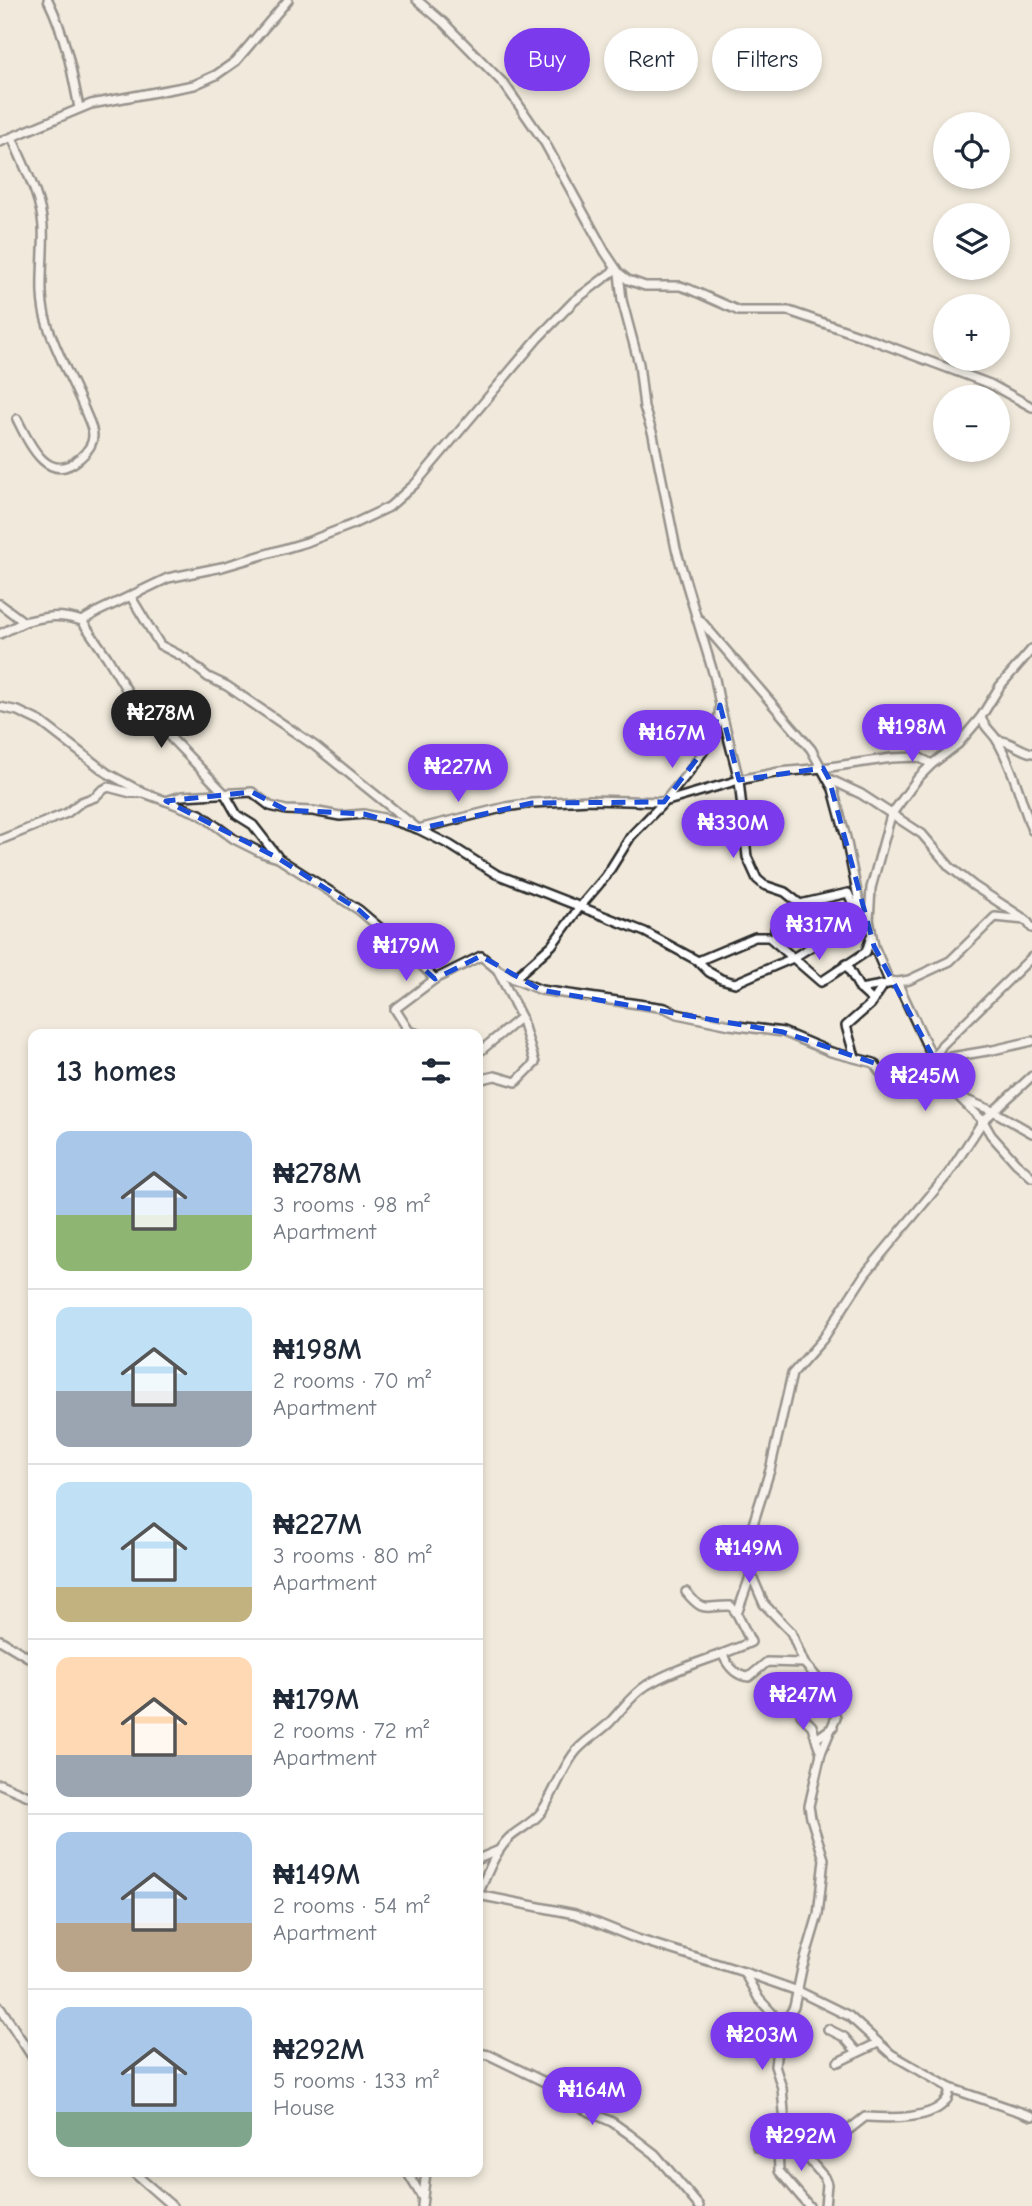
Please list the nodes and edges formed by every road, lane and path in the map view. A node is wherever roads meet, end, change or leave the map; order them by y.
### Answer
1 (48, 0) edge
2 (288, 0) edge
3 (417, 0) edge
4 (79, 108) junction
5 (12, 137) junction
6 (0, 142) edge
7 (618, 271) junction
8 (1032, 407) edge
9 (17, 419) dead end
10 (131, 597) junction
11 (0, 604) edge
12 (696, 613) junction
13 (82, 621) junction
14 (24, 622) junction
15 (0, 634) edge
16 (1032, 649) edge
17 (720, 705) junction
18 (0, 707) edge
19 (981, 717) junction
20 (997, 740) junction
21 (1032, 753) edge
22 (932, 764) junction
23 (823, 768) junction
24 (829, 779) junction
25 (740, 780) junction
26 (144, 793) junction
27 (225, 794) junction
28 (166, 801) junction
29 (664, 802) junction
30 (891, 815) junction
31 (418, 829) junction
32 (1032, 830) edge
33 (0, 840) edge
34 (278, 858) junction
35 (800, 904) junction
36 (579, 908) junction
37 (865, 914) junction
38 (1029, 921) edge
39 (1032, 928) edge
40 (776, 944) junction
41 (1032, 957) edge
42 (793, 958) junction
43 (698, 961) junction
44 (846, 964) junction
45 (498, 970) junction
46 (435, 979) junction
47 (514, 979) junction
48 (893, 981) junction
49 (882, 986) junction
50 (860, 989) junction
51 (872, 1000) junction
52 (521, 1017) junction
53 (408, 1029) edge
54 (1032, 1041) edge
55 (483, 1049) edge
56 (855, 1057) junction
57 (933, 1060) junction
58 (1032, 1076) edge
59 (483, 1079) edge
60 (909, 1081) junction
61 (944, 1082) junction
62 (960, 1098) junction
63 (993, 1111) junction
64 (982, 1121) junction
65 (1032, 1133) edge
66 (1032, 1177) edge
67 (751, 1574) junction
68 (686, 1592) dead end
69 (743, 1602) junction
70 (764, 1604) junction
71 (731, 1606) junction
72 (737, 1615) junction
73 (0, 1640) edge
74 (723, 1655) junction
75 (28, 1657) edge
76 (804, 1663) junction
77 (814, 1678) junction
78 (794, 1694) dead end
79 (800, 1715) dead end
80 (812, 1726) junction
81 (833, 1727) junction
82 (826, 1732) junction
83 (816, 1739) junction
84 (821, 1754) junction
85 (0, 1784) edge
86 (28, 1796) edge
87 (498, 1851) junction
88 (483, 1857) edge
89 (483, 1883) edge
90 (483, 1895) edge
91 (744, 1972) junction
92 (798, 1991) junction
93 (0, 2007) edge
94 (828, 2029) dead end
95 (779, 2033) junction
96 (878, 2043) junction
97 (28, 2050) edge
98 (857, 2052) junction
99 (483, 2054) edge
100 (838, 2062) dead end
101 (950, 2088) junction
102 (1032, 2116) edge
103 (793, 2141) junction
104 (778, 2146) junction
105 (757, 2147) dead end
106 (807, 2156) junction
107 (139, 2177) edge
108 (410, 2177) edge
109 (425, 2177) edge
110 (422, 2197) junction
111 (172, 2206) edge
112 (422, 2206) edge
113 (699, 2206) edge
114 (809, 2206) edge
115 (825, 2206) edge

1 - 4 street
2 - 4 street
3 - 7 street
4 - 5 street
5 - 6 street
5 - 9 street
7 - 8 street
7 - 10 street
7 - 12 street
10 - 13 street
10 - 31 street
11 - 14 street
12 - 17 street
12 - 23 street
13 - 14 street
13 - 27 street
14 - 15 street
16 - 19 street
17 - 25 street
17 - 29 street
18 - 26 street
19 - 20 street
19 - 22 street
20 - 21 street
20 - 32 street
22 - 23 street
22 - 30 street
23 - 24 street
23 - 25 street
24 - 30 street
24 - 37 street
25 - 29 street
25 - 35 street
26 - 28 street
26 - 33 street
27 - 28 street
27 - 31 street
27 - 34 street
28 - 34 street
29 - 31 street
29 - 36 street
30 - 37 street
30 - 38 street
31 - 36 street
34 - 46 street
35 - 37 street
35 - 40 street
36 - 43 street
36 - 47 street
37 - 42 street
37 - 44 street
37 - 48 street
38 - 39 street
38 - 48 street
40 - 42 street
40 - 43 street
41 - 57 street
42 - 43 street
42 - 44 street
44 - 50 street
45 - 46 street
45 - 47 street
45 - 52 street
46 - 53 street
47 - 56 street
48 - 49 street
48 - 57 street
49 - 50 street
49 - 51 street
50 - 51 street
51 - 56 street
52 - 55 street
52 - 59 street
54 - 57 street
56 - 60 street
57 - 60 street
57 - 61 street
58 - 63 street
60 - 61 street
61 - 62 street
62 - 63 street
62 - 64 street
63 - 64 street
63 - 65 street
64 - 66 street
64 - 67 street
67 - 69 street
67 - 70 street
68 - 71 street
69 - 70 street
69 - 71 street
69 - 72 street
70 - 76 street
71 - 72 street
72 - 74 street
73 - 75 street
74 - 76 street
74 - 87 street
76 - 77 street
77 - 78 street
77 - 81 street
79 - 80 street
80 - 82 street
80 - 83 street
81 - 82 street
81 - 84 street
82 - 83 street
83 - 84 street
84 - 92 street
85 - 86 street
87 - 88 street
87 - 89 street
90 - 91 street
91 - 92 street
91 - 95 street
92 - 95 street
92 - 96 street
93 - 97 street
94 - 98 street
95 - 103 street
96 - 98 street
96 - 101 street
98 - 100 street
99 - 113 street
101 - 102 street
101 - 106 street
103 - 104 street
103 - 106 street
104 - 105 street
104 - 114 street
106 - 115 street
107 - 111 street
108 - 110 street
109 - 110 street
110 - 112 street

